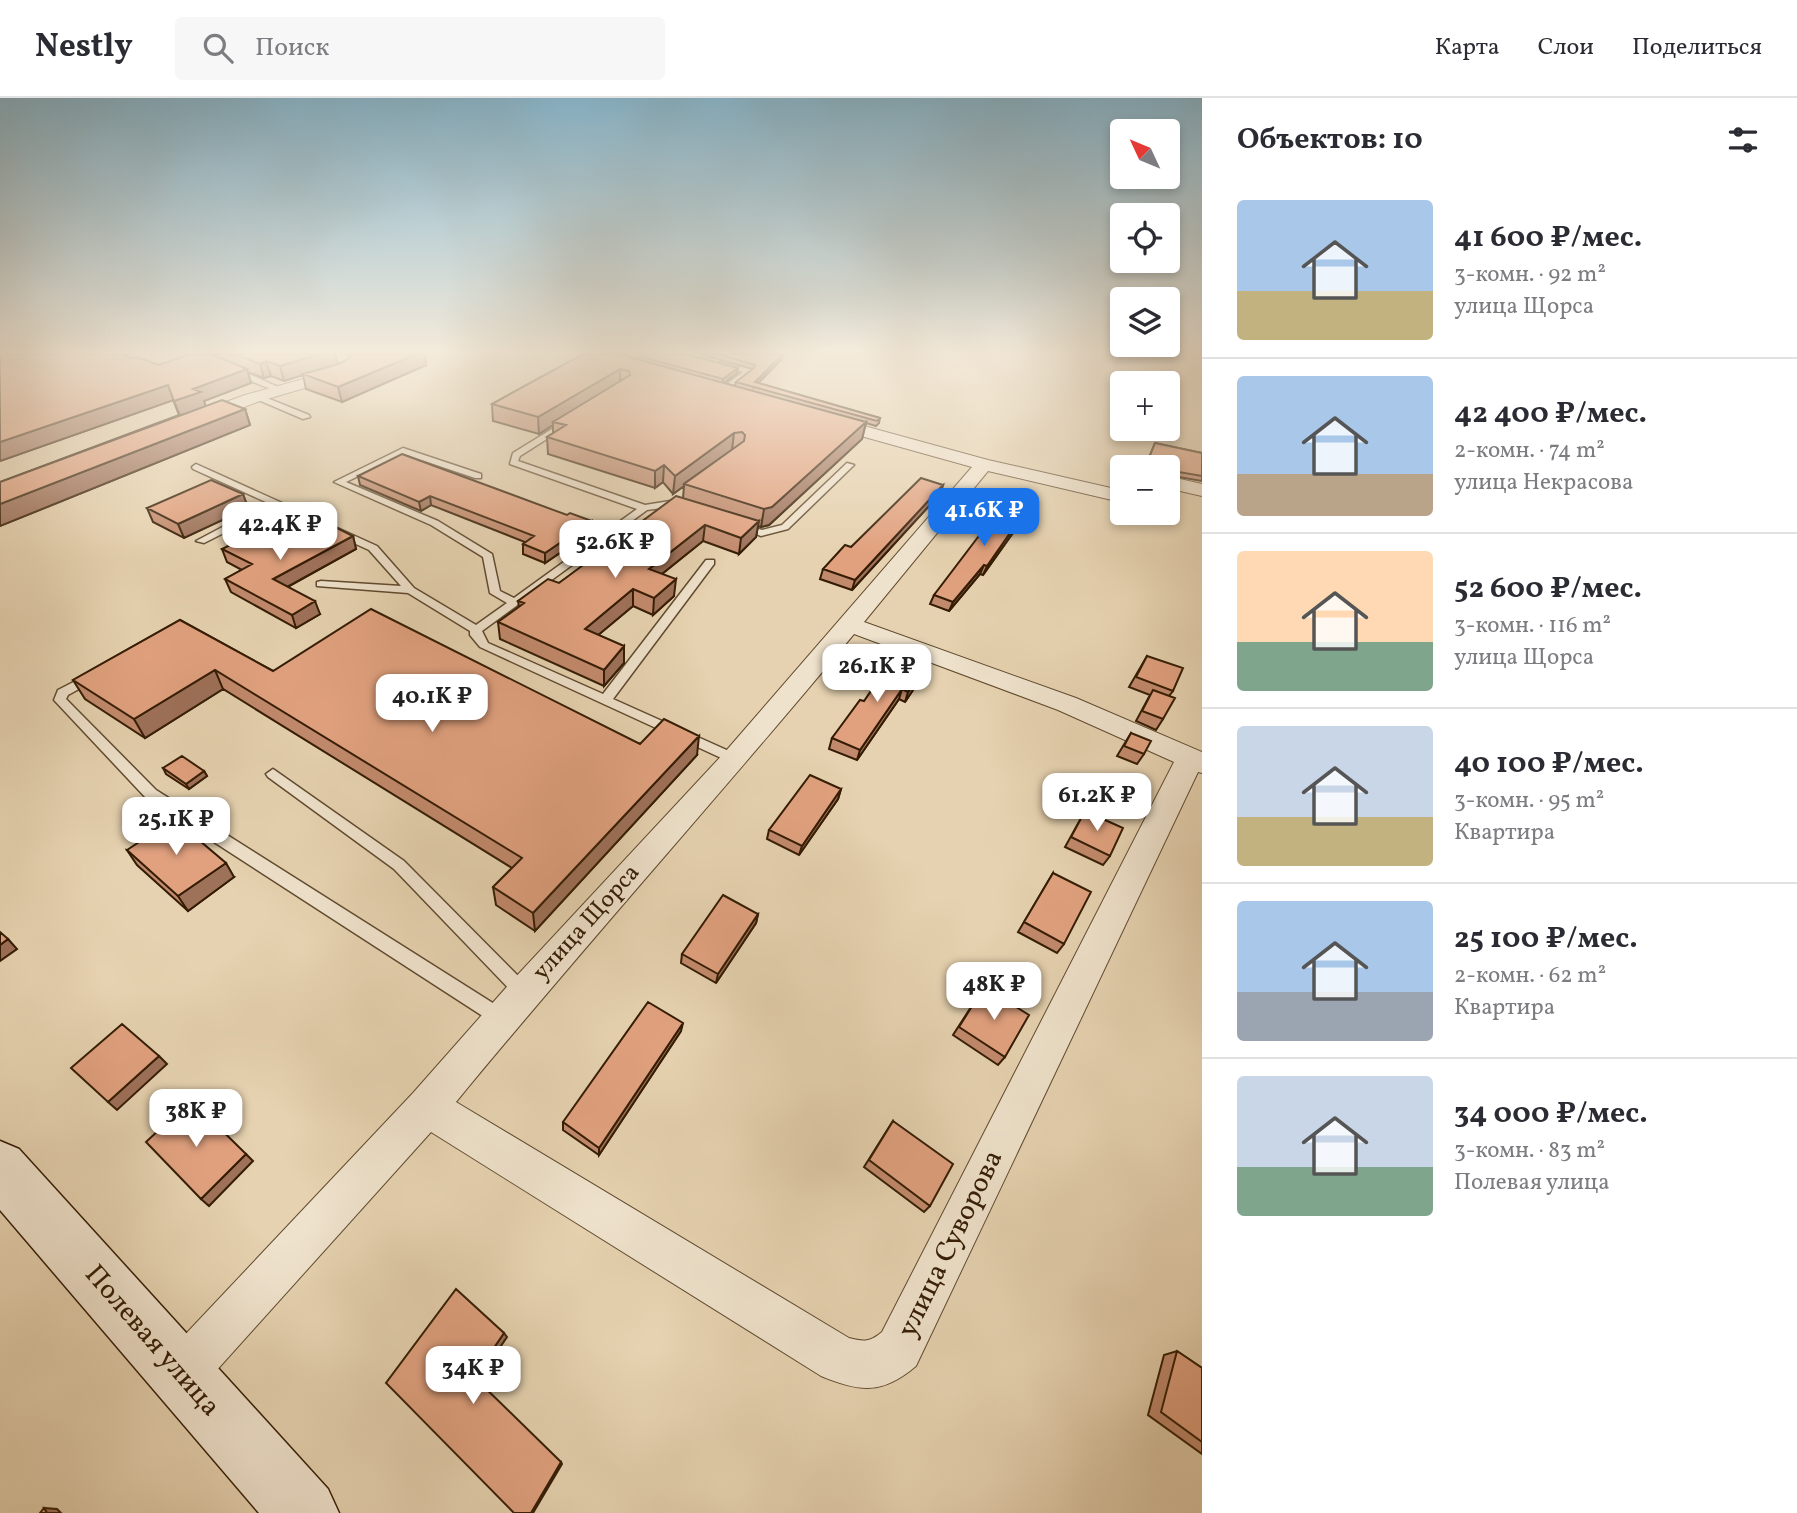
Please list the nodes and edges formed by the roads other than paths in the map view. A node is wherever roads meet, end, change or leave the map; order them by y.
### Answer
1 (192, 420) edge
2 (573, 420) edge
3 (823, 420) edge
4 (179, 425) edge
5 (850, 465) dead end
6 (984, 465) junction
7 (196, 467) dead end
8 (478, 476) dead end
9 (1180, 485) edge
10 (1202, 490) edge
11 (1110, 494) edge
12 (681, 495) edge
13 (275, 503) junction
14 (670, 504) junction
15 (644, 508) junction
16 (696, 512) edge
17 (735, 524) edge
18 (201, 541) dead end
19 (710, 562) dead end
20 (321, 584) dead end
21 (410, 590) junction
22 (516, 603) junction
23 (848, 624) junction
24 (476, 630) junction
25 (102, 670) edge
26 (605, 700) junction
27 (735, 760) junction
28 (1196, 761) edge
29 (273, 774) dead end
30 (524, 993) junction
31 (502, 1019) junction
32 (427, 1107) junction
33 (0, 1168) edge
34 (181, 1374) junction
35 (304, 1513) edge

1 - 4 street
2 - 15 lane
3 - 6 street
5 - 17 lane
6 - 11 street
6 - 23 street, улица Щорса
7 - 13 lane
8 - 22 lane
9 - 10 street
12 - 14 lane
13 - 18 lane
13 - 21 lane
14 - 15 lane
14 - 16 lane
15 - 22 lane
19 - 26 lane
20 - 21 lane
21 - 24 lane
22 - 24 lane
23 - 27 street, улица Щорса
23 - 28 street
24 - 26 lane
25 - 31 lane
26 - 27 lane
27 - 30 street, улица Щорса
28 - 32 street, улица Суворова
29 - 30 lane
30 - 31 street, улица Щорса
31 - 32 street, улица Щорса
32 - 34 street, улица Щорса
33 - 34 street, Полевая улица
34 - 35 street, Полевая улица

